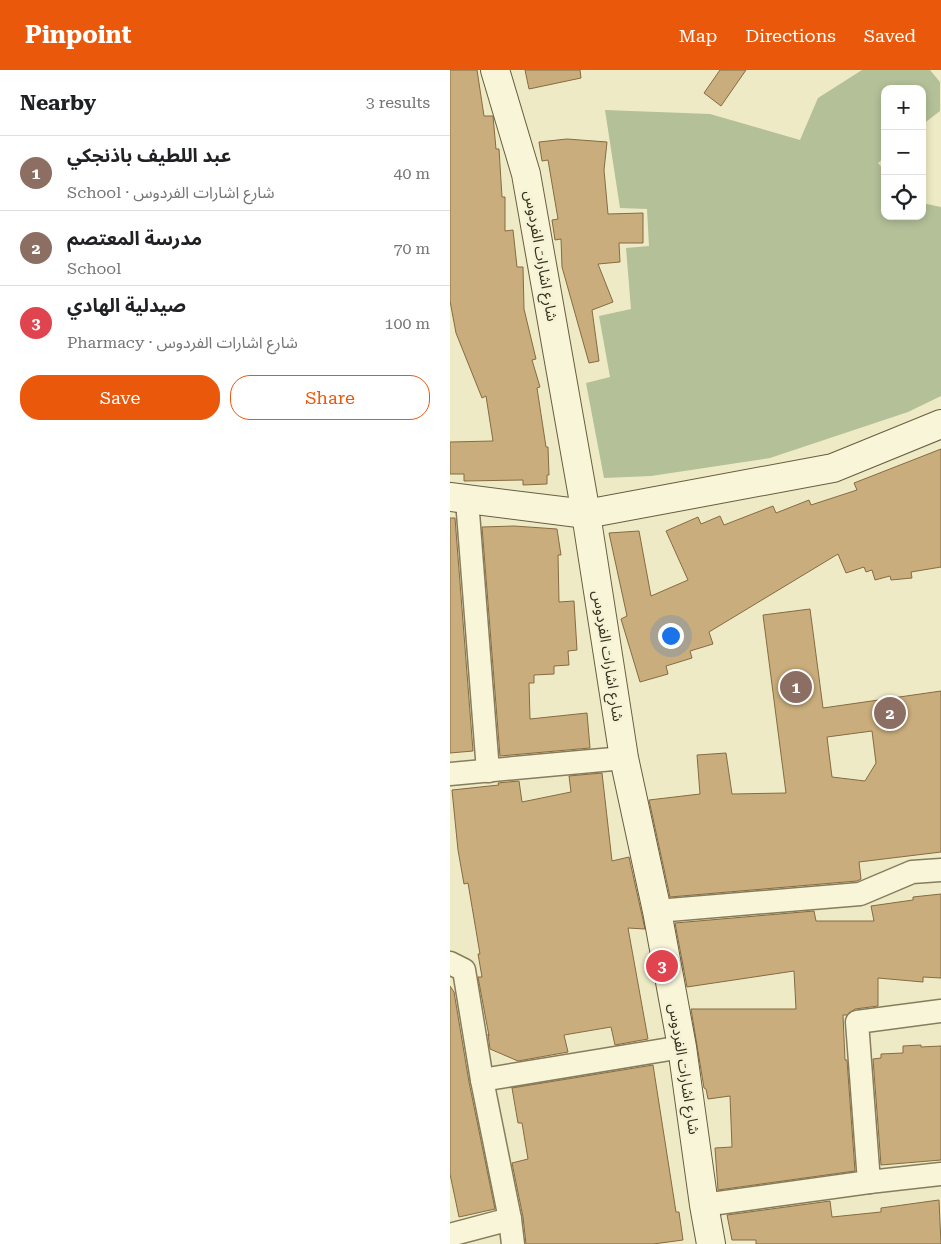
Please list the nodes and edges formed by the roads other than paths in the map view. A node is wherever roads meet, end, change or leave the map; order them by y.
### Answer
1 (495, 70) edge
2 (941, 424) edge
3 (458, 498) edge
4 (586, 514) junction
5 (624, 758) junction
6 (488, 771) junction
7 (450, 774) edge
8 (941, 870) edge
9 (657, 911) junction
10 (450, 963) edge
11 (941, 1011) edge
12 (682, 1047) junction
13 (482, 1080) junction
14 (941, 1174) edge
15 (869, 1182) junction
16 (704, 1205) junction
17 (510, 1220) junction
18 (450, 1235) edge
19 (513, 1244) edge
20 (711, 1244) edge

1 - 4 street, شارع اشارات الفردوس
2 - 4 street
3 - 4 street
3 - 6 street
4 - 5 street, شارع اشارات الفردوس
5 - 6 street
5 - 9 street, شارع اشارات الفردوس
6 - 7 street
8 - 9 street
9 - 12 street, شارع اشارات الفردوس
10 - 13 street
11 - 15 street
12 - 13 street
12 - 16 street, شارع اشارات الفردوس
13 - 17 street
14 - 15 street
15 - 16 street
16 - 20 street, شارع اشارات الفردوس
17 - 18 street
17 - 19 street

